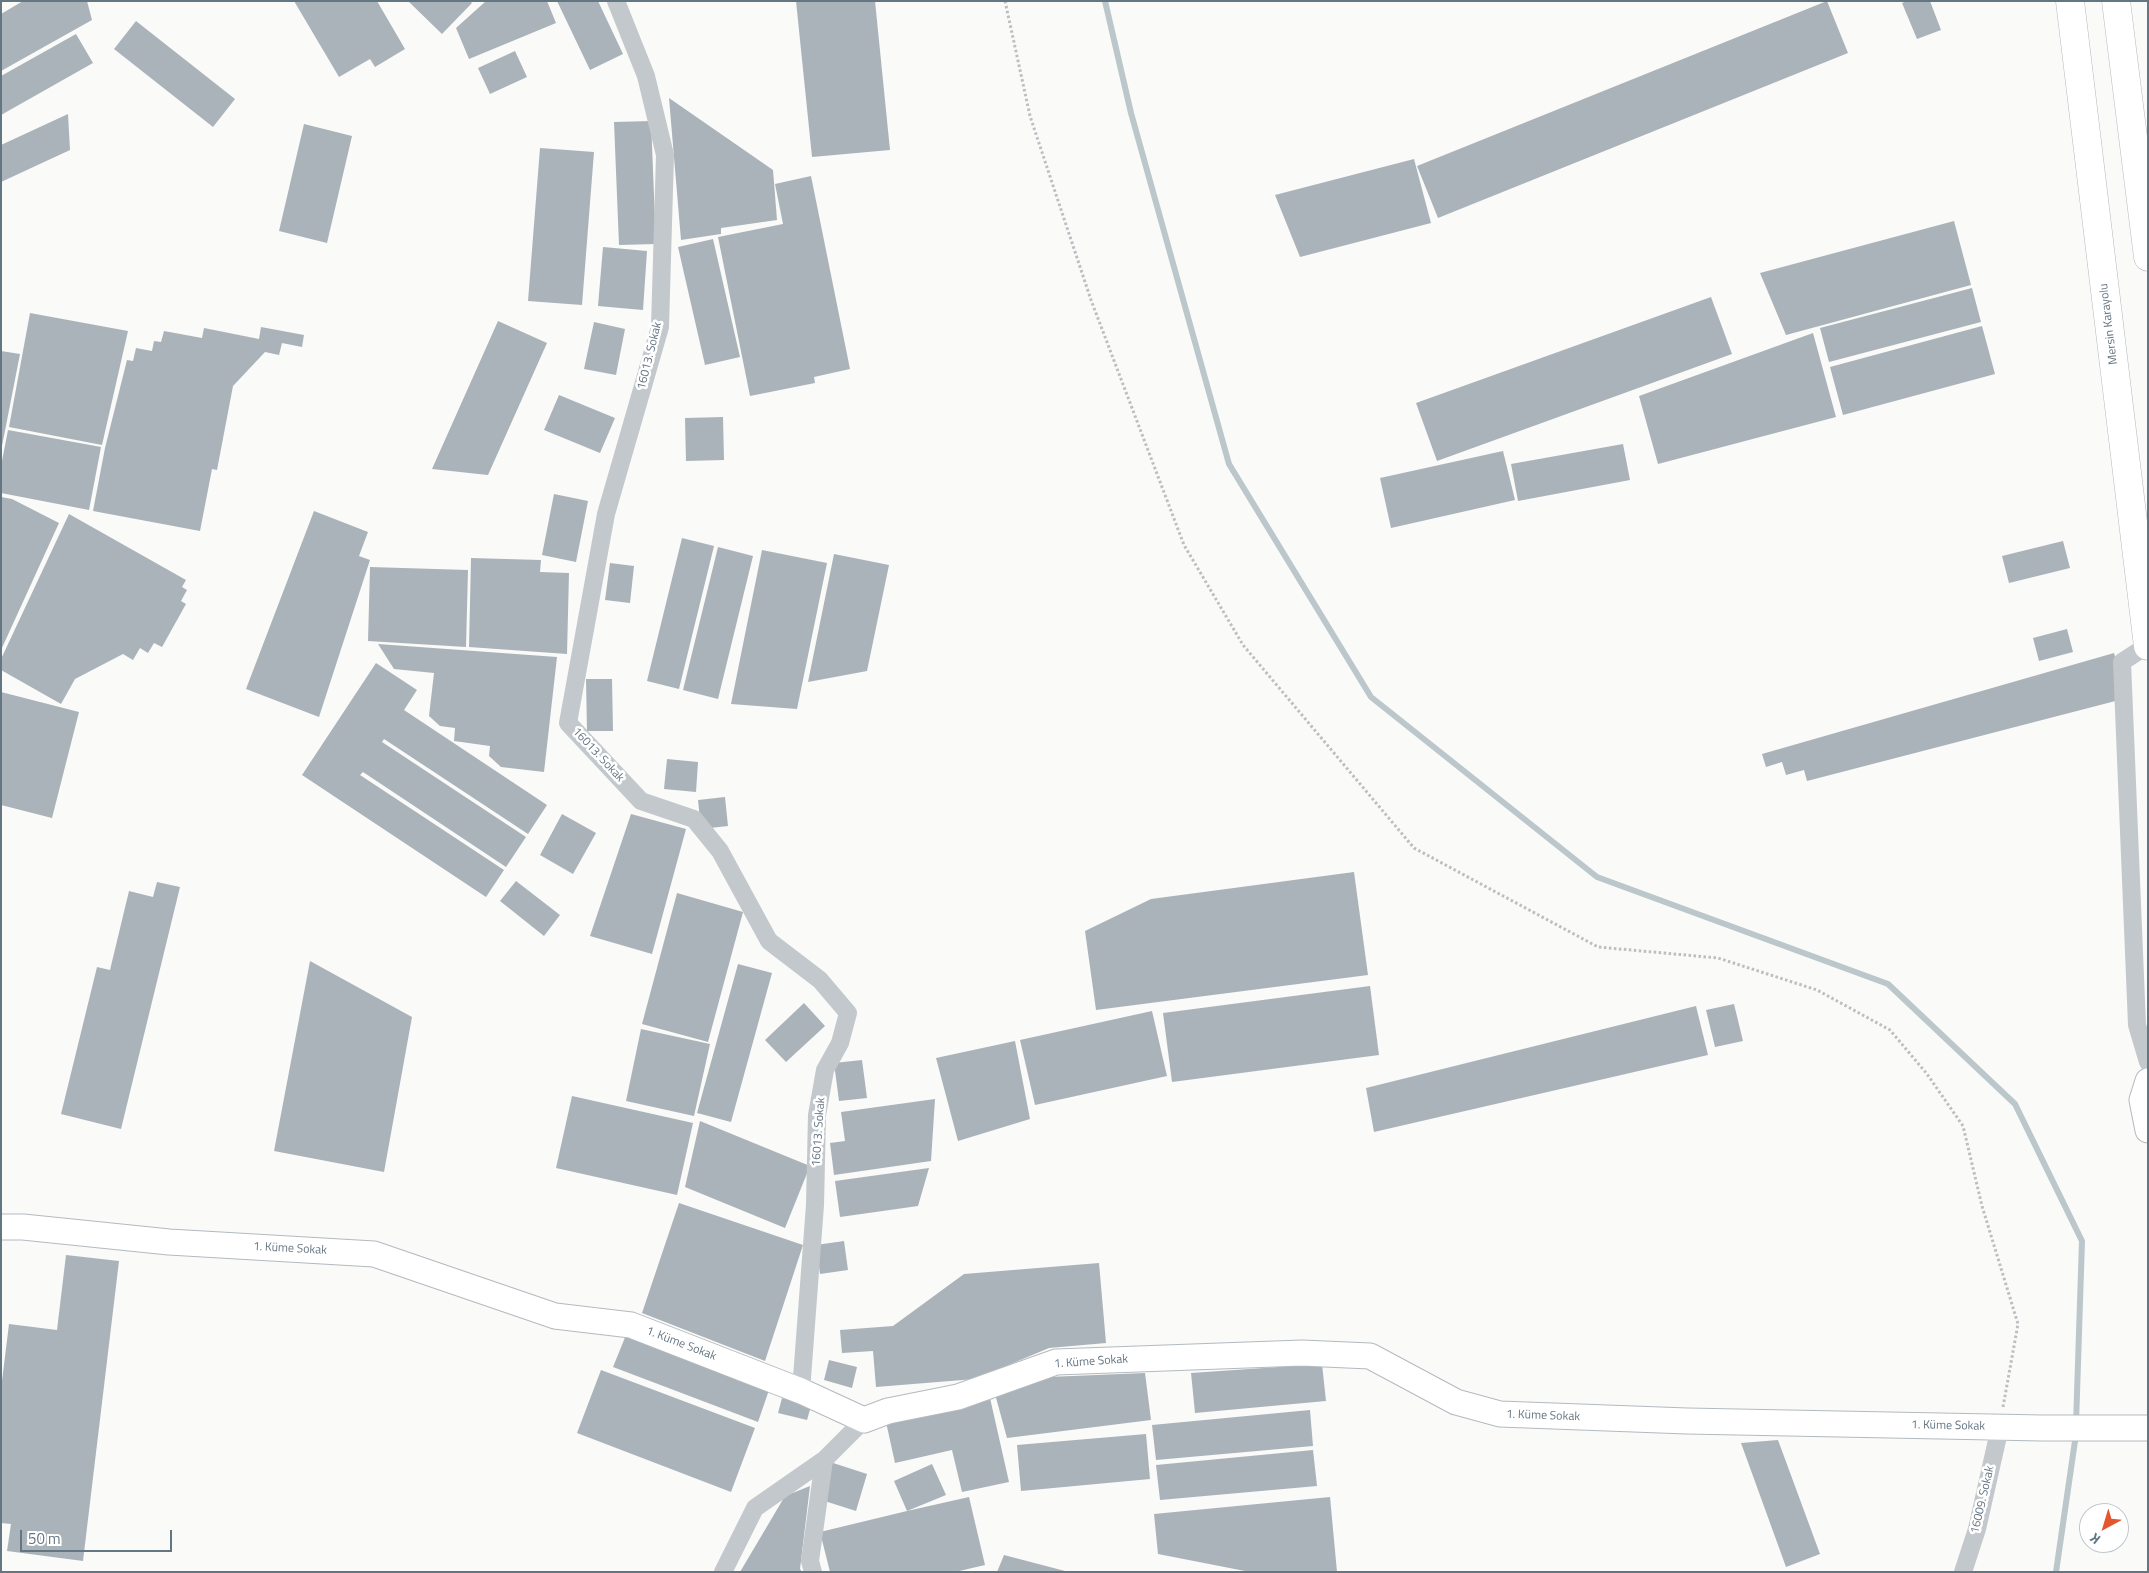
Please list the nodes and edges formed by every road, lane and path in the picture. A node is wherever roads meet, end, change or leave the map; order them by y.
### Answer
1 (616, 1) edge
2 (1005, 1) edge
3 (2070, 1) edge
4 (2116, 1) edge
5 (2148, 257) edge
6 (2148, 645) edge
7 (2148, 1062) edge
8 (2148, 1081) edge
9 (2148, 1130) edge
10 (1, 1227) edge
11 (800, 1391) junction
12 (864, 1420) junction
13 (2000, 1427) junction
14 (2141, 1428) edge
15 (824, 1460) junction
16 (723, 1572) edge
17 (813, 1572) edge
18 (1964, 1572) edge

1 - 11 street, 16013. Sokak
2 - 13 path
3 - 6 highway, Mersin Karayolu
4 - 5 highway
6 - 7 street
8 - 9 street
10 - 11 street, 1. Küme Sokak
11 - 12 street, 1. Küme Sokak
12 - 13 street, 1. Küme Sokak
12 - 15 street
13 - 14 street, 1. Küme Sokak
13 - 18 street, 16009. Sokak
15 - 16 street
15 - 17 street

